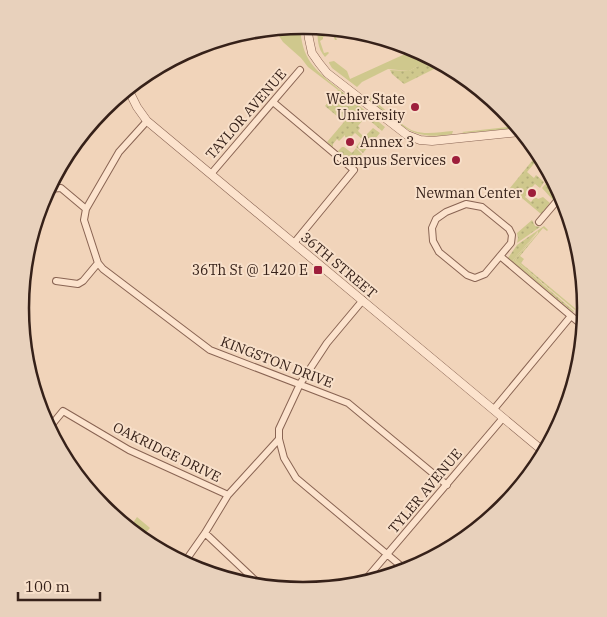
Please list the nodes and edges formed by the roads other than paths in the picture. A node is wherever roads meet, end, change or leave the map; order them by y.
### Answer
1 (309, 34) edge
2 (300, 70) dead end
3 (131, 95) edge
4 (273, 102) junction
5 (147, 121) junction
6 (514, 133) edge
7 (211, 174) junction
8 (56, 188) edge
9 (556, 202) edge
10 (86, 208) junction
11 (539, 222) dead end
12 (294, 243) junction
13 (500, 256) junction
14 (98, 263) junction
15 (56, 281) dead end
16 (363, 300) junction
17 (571, 316) junction
18 (578, 321) edge
19 (300, 384) junction
20 (494, 410) junction
21 (503, 418) junction
22 (54, 423) edge
23 (279, 439) junction
24 (540, 448) edge
25 (447, 484) junction
26 (228, 494) junction
27 (204, 533) junction
28 (388, 556) junction
29 (188, 557) edge
30 (400, 566) edge
31 (371, 575) edge
32 (253, 579) edge

1 - 6 street
2 - 4 street, TAYLOR AVENUE
3 - 5 street, 36TH STREET
4 - 7 street, TAYLOR AVENUE
4 - 12 street
5 - 7 street, 36TH STREET
5 - 10 street
7 - 12 street, 36TH STREET
8 - 10 street
9 - 11 street
10 - 14 street
12 - 16 street, 36TH STREET
13 - 13 street
13 - 17 street
14 - 15 street
14 - 19 street, KINGSTON DRIVE
16 - 19 street
16 - 20 street, 36TH STREET
17 - 18 street
17 - 20 street
19 - 23 street
19 - 25 street, KINGSTON DRIVE
20 - 21 street, 36TH STREET
21 - 24 street, 36TH STREET
21 - 25 street, TYLER AVENUE
22 - 26 street, OAKRIDGE DRIVE
23 - 26 street
23 - 28 street
25 - 28 street, TYLER AVENUE
26 - 27 street
27 - 29 street
27 - 32 street
28 - 30 street
28 - 31 street, TYLER AVENUE

